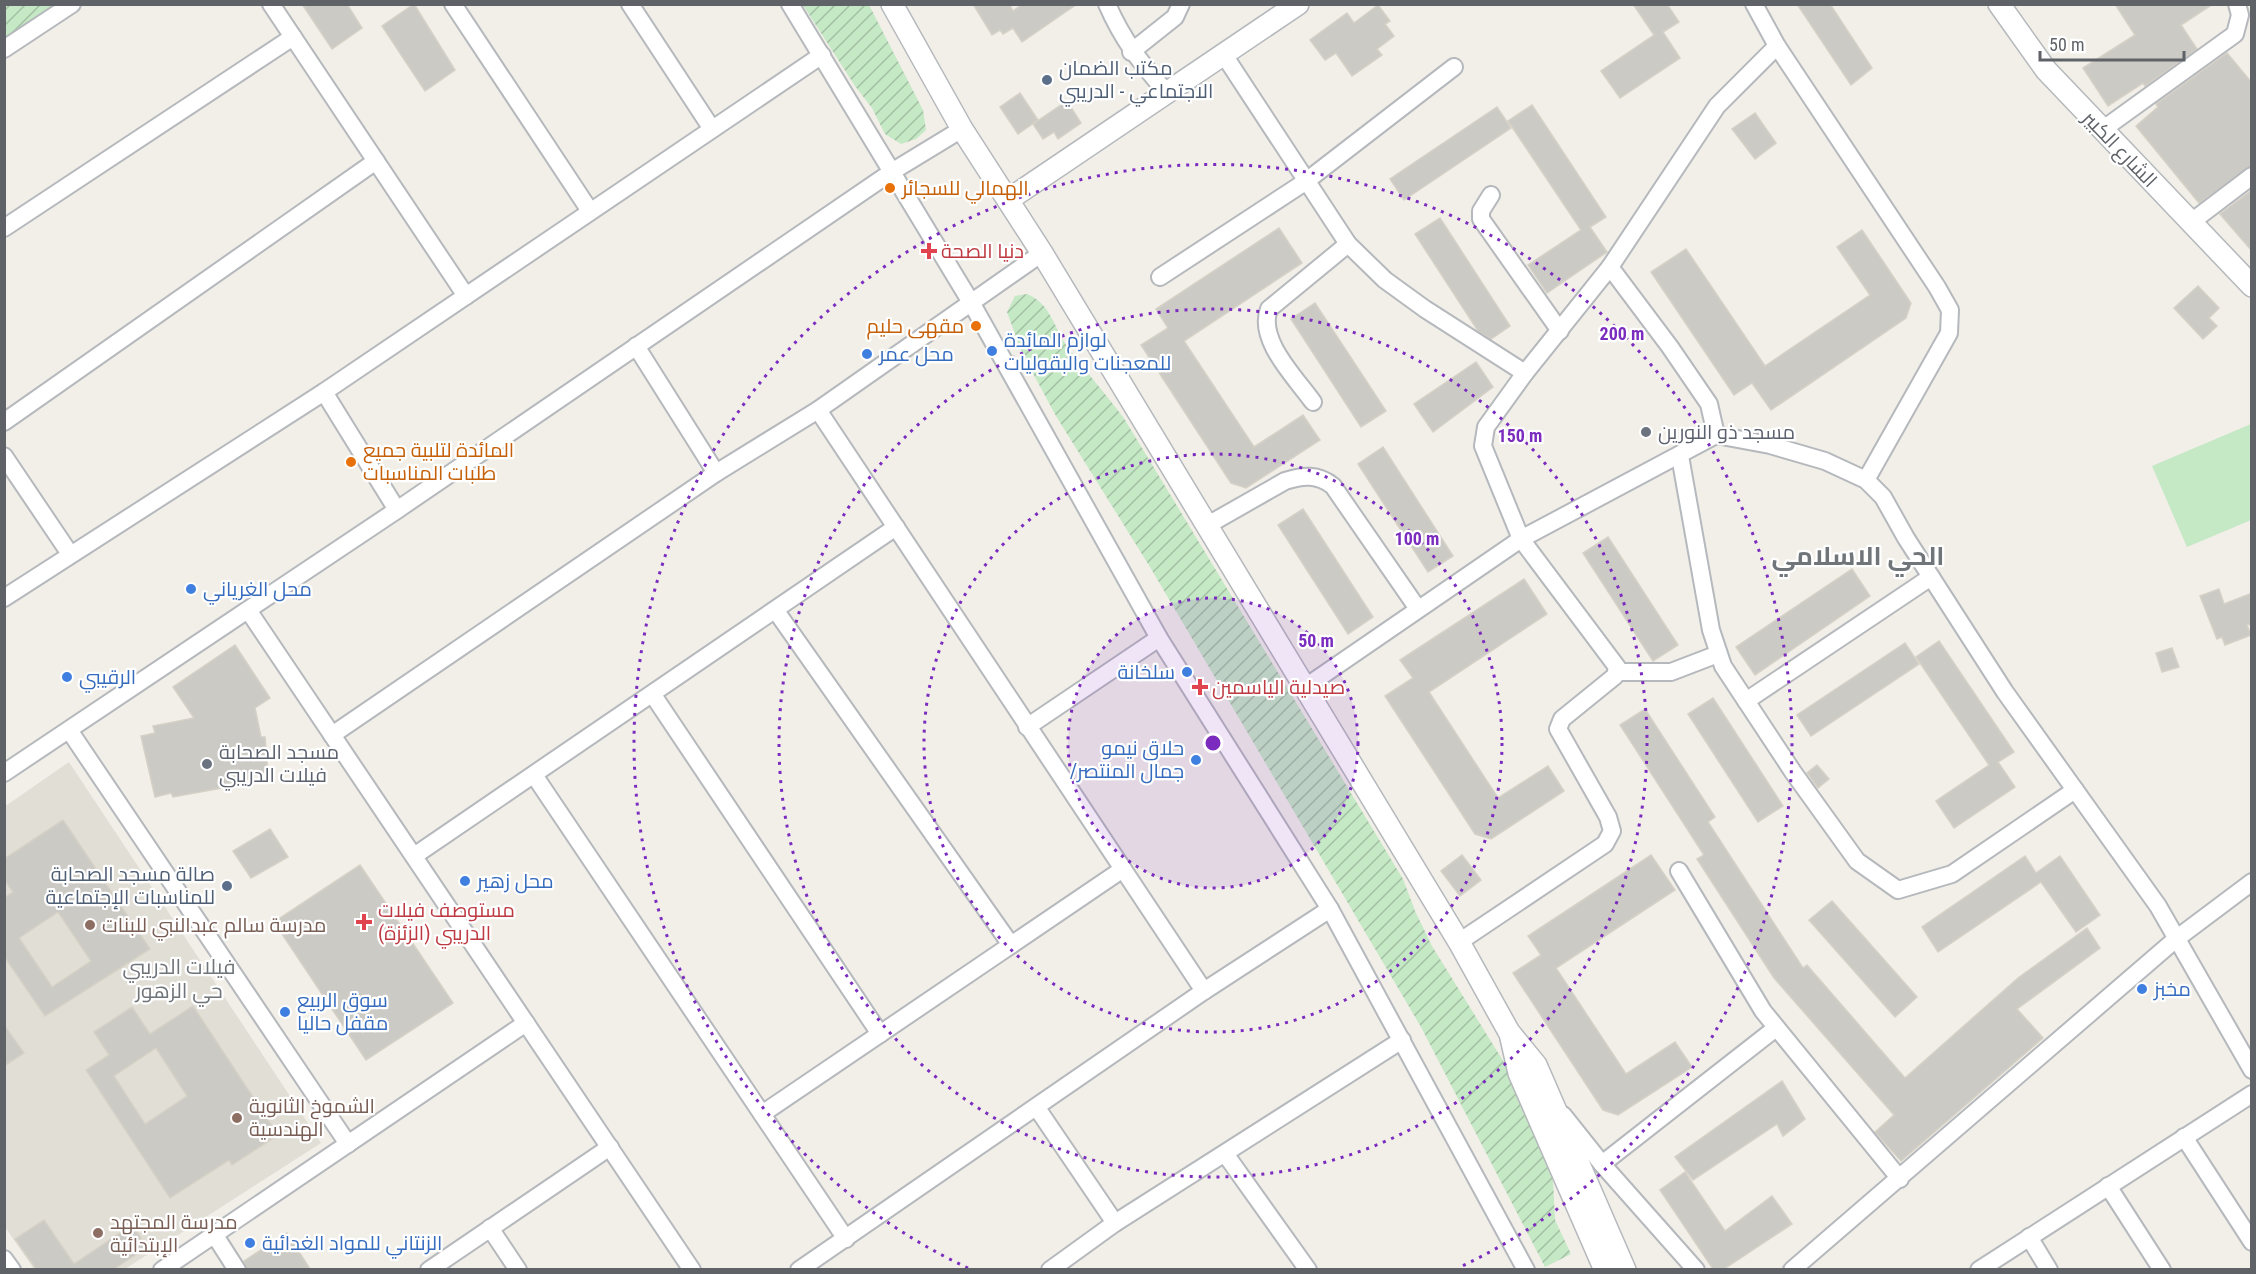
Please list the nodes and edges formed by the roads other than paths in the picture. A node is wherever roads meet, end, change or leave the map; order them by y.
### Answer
1 (72, 4) edge
2 (271, 4) edge
3 (453, 4) edge
4 (630, 4) edge
5 (790, 4) edge
6 (892, 4) edge
7 (1107, 4) edge
8 (1181, 4) edge
9 (1298, 4) edge
10 (1754, 4) edge
11 (1999, 4) edge
12 (2237, 4) edge
13 (293, 38) junction
14 (1777, 46) junction
15 (4, 50) edge
16 (1131, 52) junction
17 (822, 54) junction
18 (1224, 55) junction
19 (1454, 67) dead end
20 (1167, 93) junction
21 (712, 129) junction
22 (962, 129) junction
23 (2102, 130) junction
24 (376, 161) junction
25 (893, 171) junction
26 (2252, 176) edge
27 (1305, 182) junction
28 (1491, 195) dead end
29 (1008, 200) junction
30 (590, 212) junction
31 (2190, 223) junction
32 (4, 228) edge
33 (1348, 244) junction
34 (1042, 253) junction
35 (1610, 267) junction
36 (1160, 277) dead end
37 (2252, 286) edge
38 (466, 296) junction
39 (972, 304) junction
40 (1560, 331) junction
41 (636, 346) junction
42 (1525, 373) junction
43 (324, 392) junction
44 (1313, 402) dead end
45 (818, 410) junction
46 (4, 422) edge
47 (1716, 435) junction
48 (4, 456) edge
49 (1680, 456) junction
50 (716, 473) junction
51 (1866, 480) junction
52 (397, 510) junction
53 (1206, 526) junction
54 (896, 527) junction
55 (1521, 539) junction
56 (70, 554) junction
57 (1931, 577) junction
58 (4, 598) edge
59 (1418, 609) junction
60 (248, 610) junction
61 (776, 611) junction
62 (1160, 638) junction
63 (1718, 654) junction
64 (1617, 672) junction
65 (1304, 688) junction
66 (653, 695) junction
67 (1746, 701) junction
68 (1028, 727) junction
69 (69, 730) junction
70 (332, 735) junction
71 (4, 773) edge
72 (534, 776) junction
73 (2075, 790) junction
74 (414, 856) junction
75 (1123, 869) junction
76 (1679, 871) dead end
77 (2252, 882) edge
78 (1330, 909) junction
79 (2176, 939) junction
80 (1460, 942) junction
81 (1011, 945) junction
82 (1204, 991) junction
83 (526, 1023) junction
84 (1776, 1028) junction
85 (1509, 1032) junction
86 (880, 1034) junction
87 (1402, 1040) junction
88 (2252, 1070) edge
89 (2252, 1094) edge
90 (1555, 1105) junction
91 (1037, 1108) junction
92 (762, 1114) junction
93 (2184, 1137) junction
94 (348, 1144) junction
95 (610, 1147) junction
96 (1226, 1155) junction
97 (1602, 1164) junction
98 (1900, 1179) junction
99 (2108, 1186) junction
100 (1115, 1223) junction
101 (490, 1228) junction
102 (214, 1234) junction
103 (2029, 1237) junction
104 (846, 1239) junction
105 (2252, 1242) edge
106 (4, 1259) edge
107 (12, 1269) edge
108 (162, 1269) edge
109 (237, 1269) edge
110 (429, 1269) edge
111 (518, 1269) edge
112 (692, 1269) edge
113 (799, 1269) edge
114 (1050, 1269) edge
115 (1308, 1269) edge
116 (1526, 1269) edge
117 (1605, 1269) edge
118 (1625, 1269) edge
119 (1696, 1269) edge
120 (1792, 1269) edge
121 (1980, 1269) edge
122 (2049, 1269) edge
123 (2162, 1269) edge

1 - 15 street
2 - 13 street
3 - 30 street
4 - 21 street
5 - 17 street
6 - 22 street
7 - 16 street
8 - 16 street
9 - 18 street
10 - 14 street
11 - 23 street, الشارع الكبير
12 - 23 street
13 - 24 street
13 - 32 street
14 - 35 street
14 - 51 street
16 - 20 street
17 - 21 street
17 - 25 street
18 - 20 street
18 - 27 street
19 - 27 street
20 - 29 street
21 - 30 street
22 - 25 street
22 - 29 street
23 - 31 street, الشارع الكبير
24 - 38 street
24 - 46 street
25 - 39 street
25 - 41 street
26 - 31 street
27 - 33 street
27 - 36 street
28 - 40 street
29 - 34 street
30 - 38 street
31 - 37 street, الشارع الكبير
33 - 42 street
33 - 44 street
34 - 39 street
34 - 53 street
35 - 40 street
35 - 47 street
38 - 43 street
39 - 45 street
39 - 62 street
40 - 42 street
41 - 50 street
41 - 52 street
42 - 55 street
43 - 52 street
43 - 56 street
45 - 50 street
45 - 54 street
47 - 49 street
47 - 51 street
48 - 56 street
49 - 55 street
49 - 63 street
50 - 70 street
51 - 57 street
52 - 60 street
53 - 59 street
53 - 65 street
54 - 61 street
54 - 68 street
55 - 59 street
55 - 64 street
56 - 58 street
57 - 67 street
57 - 73 street
59 - 65 street
60 - 69 street
60 - 70 street
61 - 66 street
61 - 81 street
62 - 68 street
62 - 78 street
63 - 64 street
63 - 67 street
64 - 80 street
65 - 80 street
66 - 72 street
66 - 86 street
67 - 73 street
68 - 75 street
69 - 71 street
69 - 94 street
70 - 74 street
72 - 74 street
72 - 92 street
73 - 79 street
74 - 83 street
75 - 81 street
75 - 82 street
76 - 84 street
77 - 79 street
78 - 82 street
78 - 87 street
79 - 88 street
79 - 98 street
80 - 85 street
81 - 86 street
82 - 91 street
83 - 94 street
83 - 95 street
84 - 97 street
84 - 98 street
85 - 90 street
85 - 117 street
86 - 92 street
87 - 96 street
87 - 116 street
89 - 93 street
90 - 97 street
90 - 118 street
91 - 100 street
91 - 104 street
92 - 104 street
93 - 99 street
93 - 105 street
94 - 102 street
95 - 101 street
95 - 112 street
96 - 100 street
96 - 115 street
97 - 119 street
98 - 120 street
99 - 103 street
99 - 123 street
100 - 114 street
101 - 110 street
101 - 111 street
102 - 108 street
102 - 109 street
103 - 121 street
103 - 122 street
104 - 113 street
106 - 107 street

